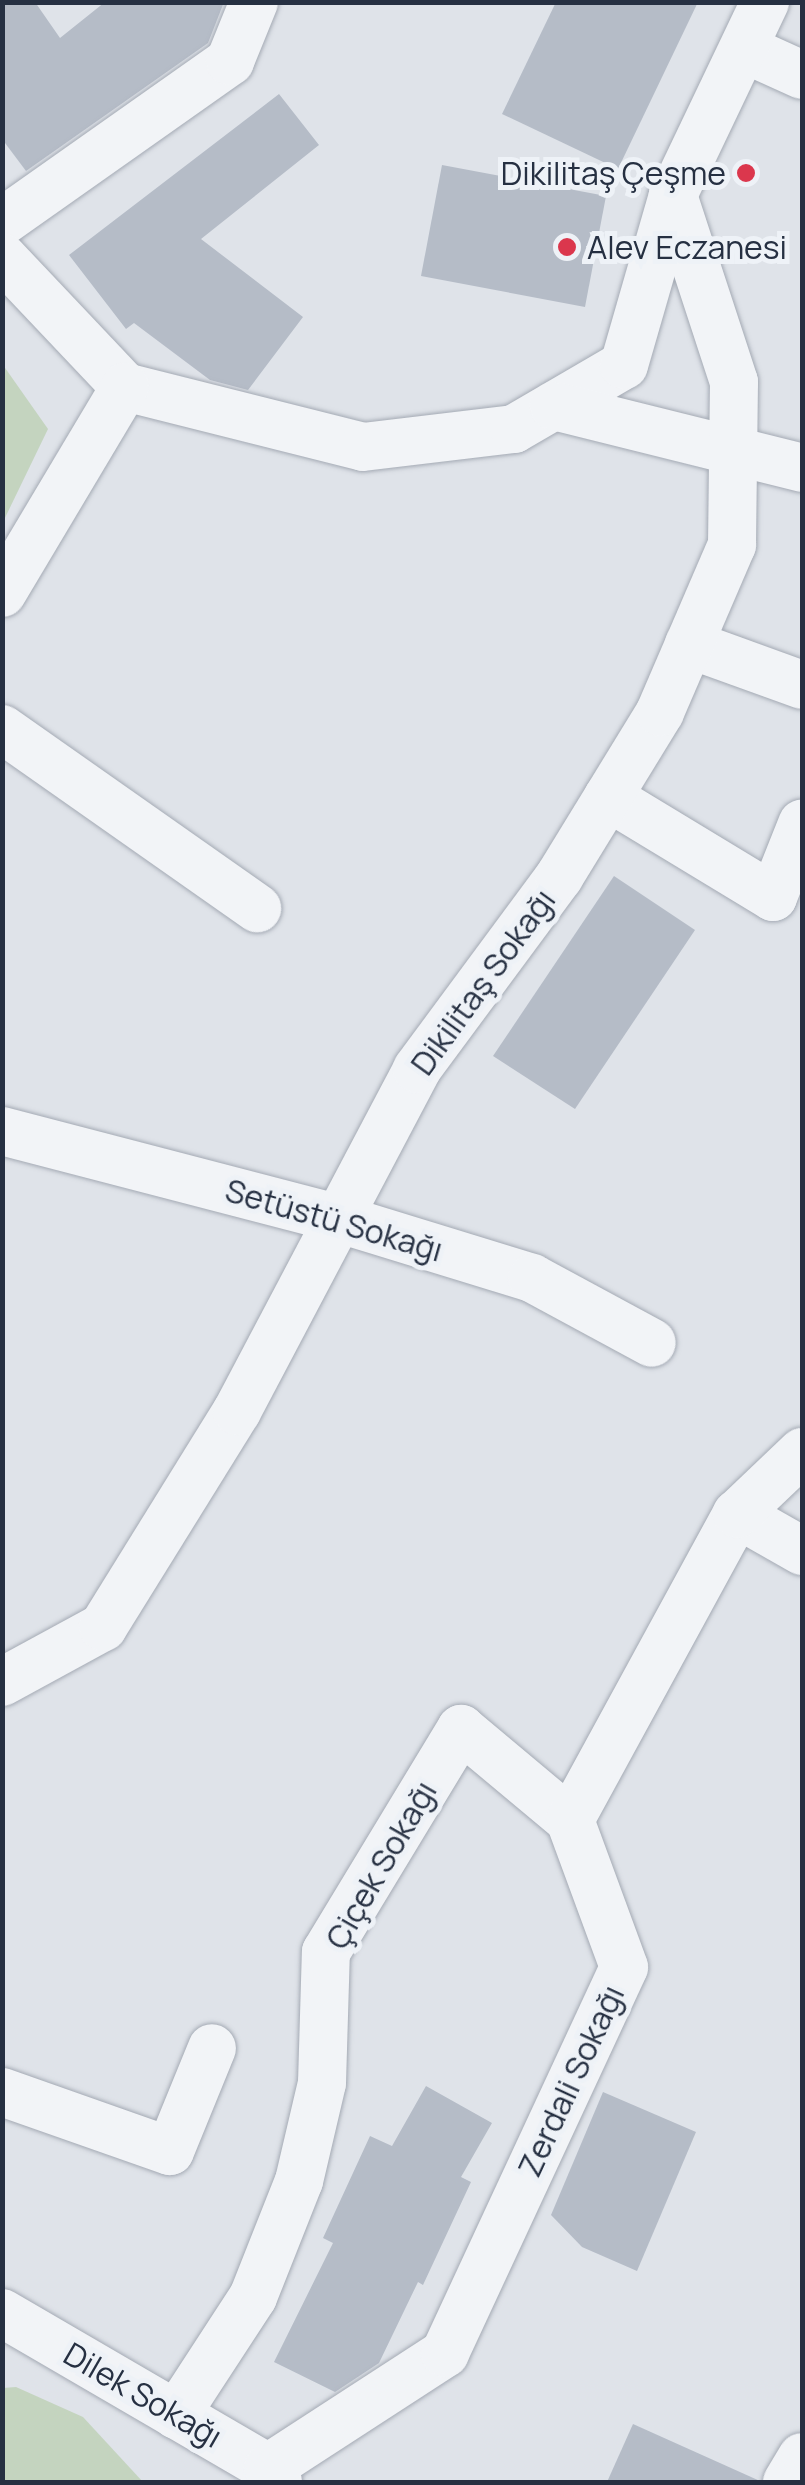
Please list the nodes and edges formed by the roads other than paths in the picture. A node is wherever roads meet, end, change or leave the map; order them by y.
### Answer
1 (254, 2) edge
2 (739, 2) edge
3 (766, 2) edge
4 (748, 50) junction
5 (802, 75) edge
6 (673, 195) junction
7 (2, 222) edge
8 (2, 257) edge
9 (125, 387) junction
10 (554, 406) junction
11 (733, 455) junction
12 (802, 468) edge
13 (2, 593) edge
14 (689, 644) junction
15 (802, 685) edge
16 (2, 729) edge
17 (608, 797) junction
18 (802, 824) edge
19 (257, 908) dead end
20 (2, 1130) edge
21 (337, 1218) junction
22 (652, 1343) dead end
23 (802, 1452) edge
24 (737, 1514) junction
25 (802, 1551) edge
26 (2, 1682) edge
27 (570, 1820) junction
28 (212, 2048) dead end
29 (2, 2092) edge
30 (2, 2313) edge
31 (176, 2414) junction
32 (802, 2457) edge
33 (273, 2475) edge
34 (787, 2482) edge

1 - 7 street
2 - 4 street
3 - 4 street
4 - 5 street
4 - 6 street
6 - 10 street
6 - 11 street, Dikilitaş Sokağı
8 - 9 street
9 - 10 street
9 - 13 street
10 - 11 street
11 - 12 street
11 - 14 street, Dikilitaş Sokağı
14 - 15 street
14 - 17 street, Dikilitaş Sokağı
16 - 19 street
17 - 18 street
17 - 21 street, Dikilitaş Sokağı
20 - 21 street, Setüstü Sokağı
21 - 22 street, Setüstü Sokağı
21 - 26 street, Dikilitaş Sokağı
23 - 24 street
24 - 25 street
24 - 27 street
27 - 31 street, Çiçek Sokağı
27 - 33 street, Zerdali Sokağı
28 - 29 street
30 - 31 street, Dilek Sokağı
31 - 33 street, Dilek Sokağı
32 - 34 street

